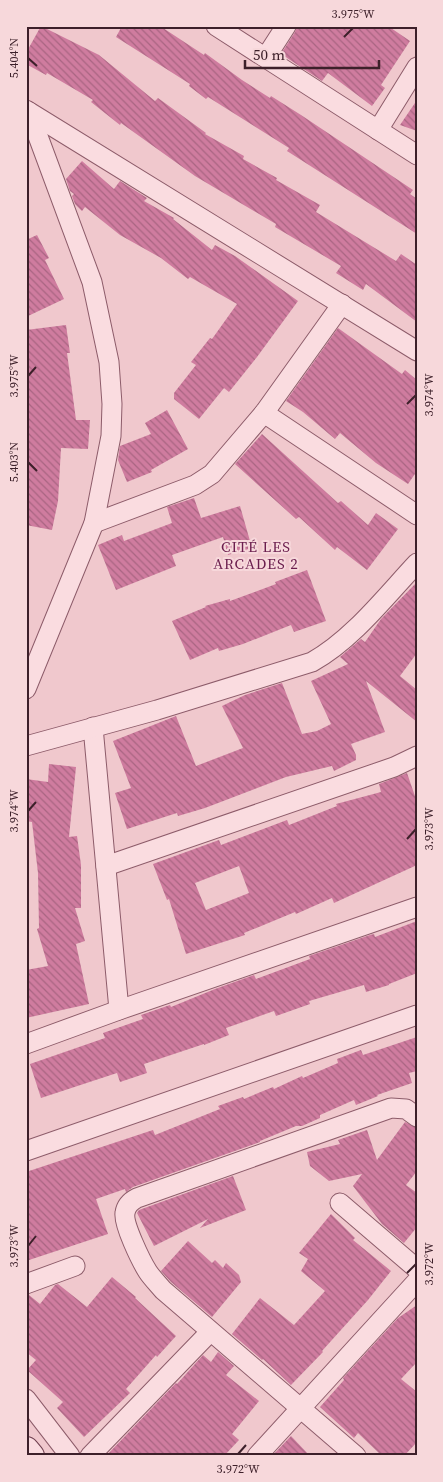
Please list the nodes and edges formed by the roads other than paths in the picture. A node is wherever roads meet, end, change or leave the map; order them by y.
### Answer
1 (216, 26) edge
2 (286, 26) edge
3 (266, 57) junction
4 (417, 67) edge
5 (28, 111) edge
6 (378, 130) junction
7 (417, 155) edge
8 (342, 304) junction
9 (417, 351) edge
10 (264, 413) junction
11 (417, 515) edge
12 (94, 523) junction
13 (417, 563) edge
14 (26, 689) edge
15 (93, 728) junction
16 (26, 746) edge
17 (417, 756) edge
18 (106, 866) junction
19 (417, 907) edge
20 (119, 1010) junction
21 (417, 1015) edge
22 (26, 1044) edge
23 (417, 1116) edge
24 (26, 1151) edge
25 (340, 1203) dead end
26 (76, 1266) dead end
27 (417, 1269) edge
28 (417, 1281) edge
29 (26, 1284) edge
30 (210, 1332) junction
31 (26, 1399) edge
32 (301, 1408) junction
33 (26, 1450) edge
34 (31, 1456) edge
35 (70, 1456) edge
36 (90, 1456) edge
37 (257, 1456) edge
38 (356, 1456) edge

1 - 3 street
2 - 3 street
3 - 6 street
4 - 6 street
5 - 8 street
5 - 12 street
6 - 7 street
8 - 9 street
8 - 10 street
10 - 11 street
10 - 12 street
12 - 14 street
13 - 15 street
15 - 16 street
15 - 18 street
17 - 18 street
18 - 20 street
19 - 20 street
20 - 22 street
21 - 24 street
23 - 30 street
25 - 27 street
26 - 29 street
28 - 32 street
30 - 32 street
30 - 36 street
31 - 35 street
32 - 37 street
32 - 38 street
33 - 34 street

